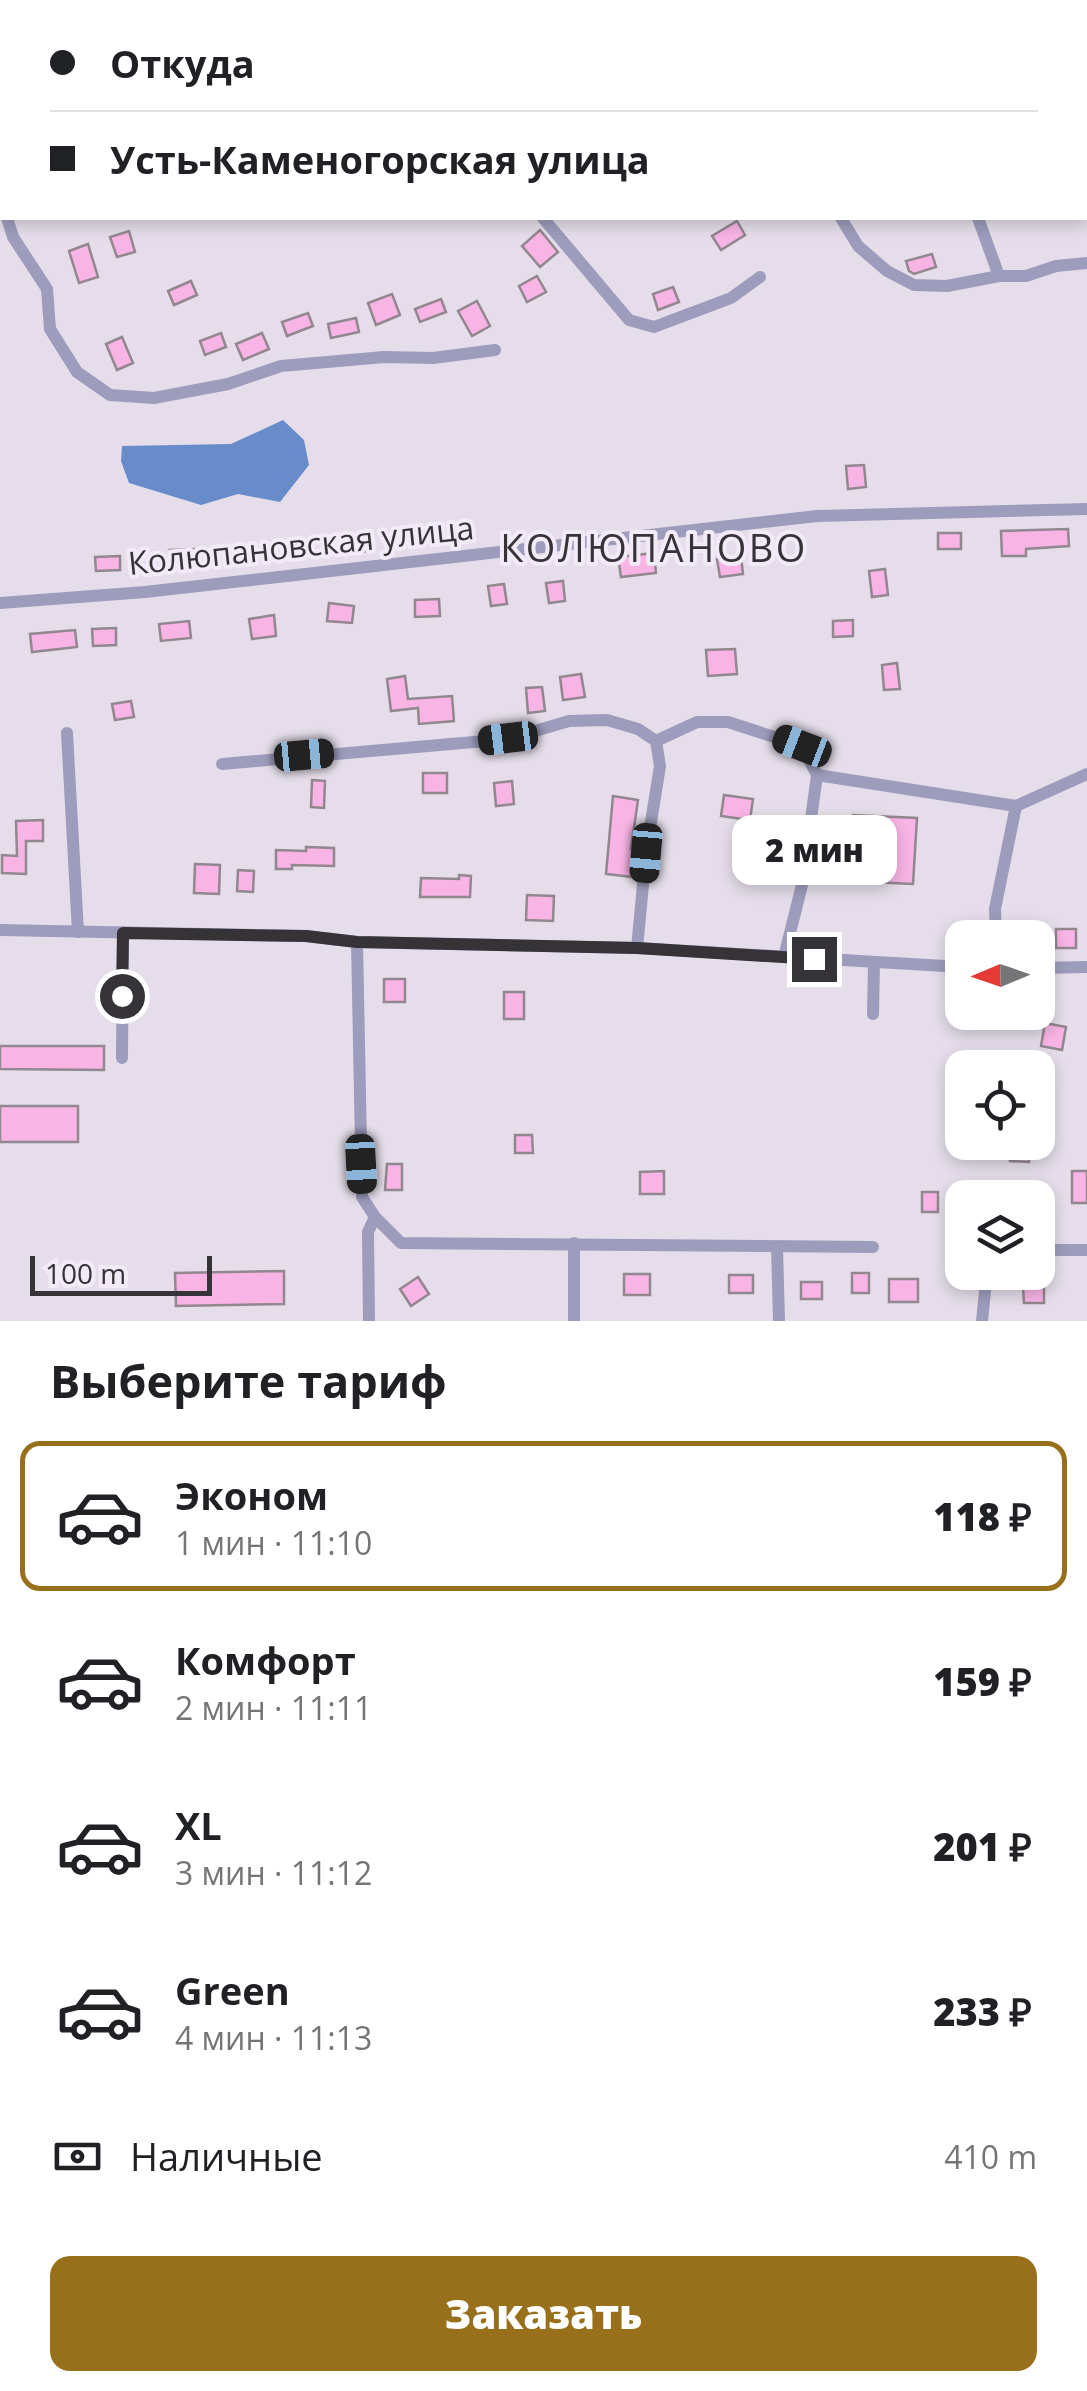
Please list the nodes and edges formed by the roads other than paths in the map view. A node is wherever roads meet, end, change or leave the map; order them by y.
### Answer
1 (8, 220) edge
2 (545, 220) edge
3 (842, 220) edge
4 (979, 220) edge
5 (1087, 263) edge
6 (999, 276) junction
7 (760, 277) dead end
8 (495, 350) dead end
9 (1087, 509) edge
10 (0, 603) edge
11 (67, 733) dead end
12 (656, 741) junction
13 (222, 764) dead end
14 (1087, 774) edge
15 (818, 775) junction
16 (1016, 806) junction
17 (995, 920) edge
18 (0, 930) edge
19 (78, 932) junction
20 (123, 933) junction
21 (357, 942) junction
22 (637, 948) junction
23 (784, 958) junction
24 (874, 963) junction
25 (945, 966) edge
26 (1087, 966) edge
27 (1055, 967) edge
28 (873, 1014) dead end
29 (122, 1058) dead end
30 (374, 1218) junction
31 (574, 1244) junction
32 (777, 1247) junction
33 (873, 1247) dead end
34 (1055, 1250) edge
35 (1087, 1250) edge
36 (985, 1290) edge
37 (369, 1321) edge
38 (574, 1321) edge
39 (779, 1321) edge
40 (982, 1321) edge

1 - 8 street
2 - 7 street
3 - 6 street
4 - 6 street
5 - 6 street
9 - 10 street, Колюпановская улица
11 - 19 street
12 - 13 street
12 - 15 street
12 - 22 street
14 - 16 street
15 - 16 street
15 - 23 street
16 - 17 street
18 - 19 street
19 - 20 street
20 - 21 street
20 - 29 street
21 - 22 street
21 - 30 street
22 - 23 street
23 - 24 street
24 - 25 street
24 - 28 street
26 - 27 street
30 - 31 street
30 - 37 street
31 - 32 street
31 - 38 street
32 - 33 street
32 - 39 street
34 - 35 street
36 - 40 street

